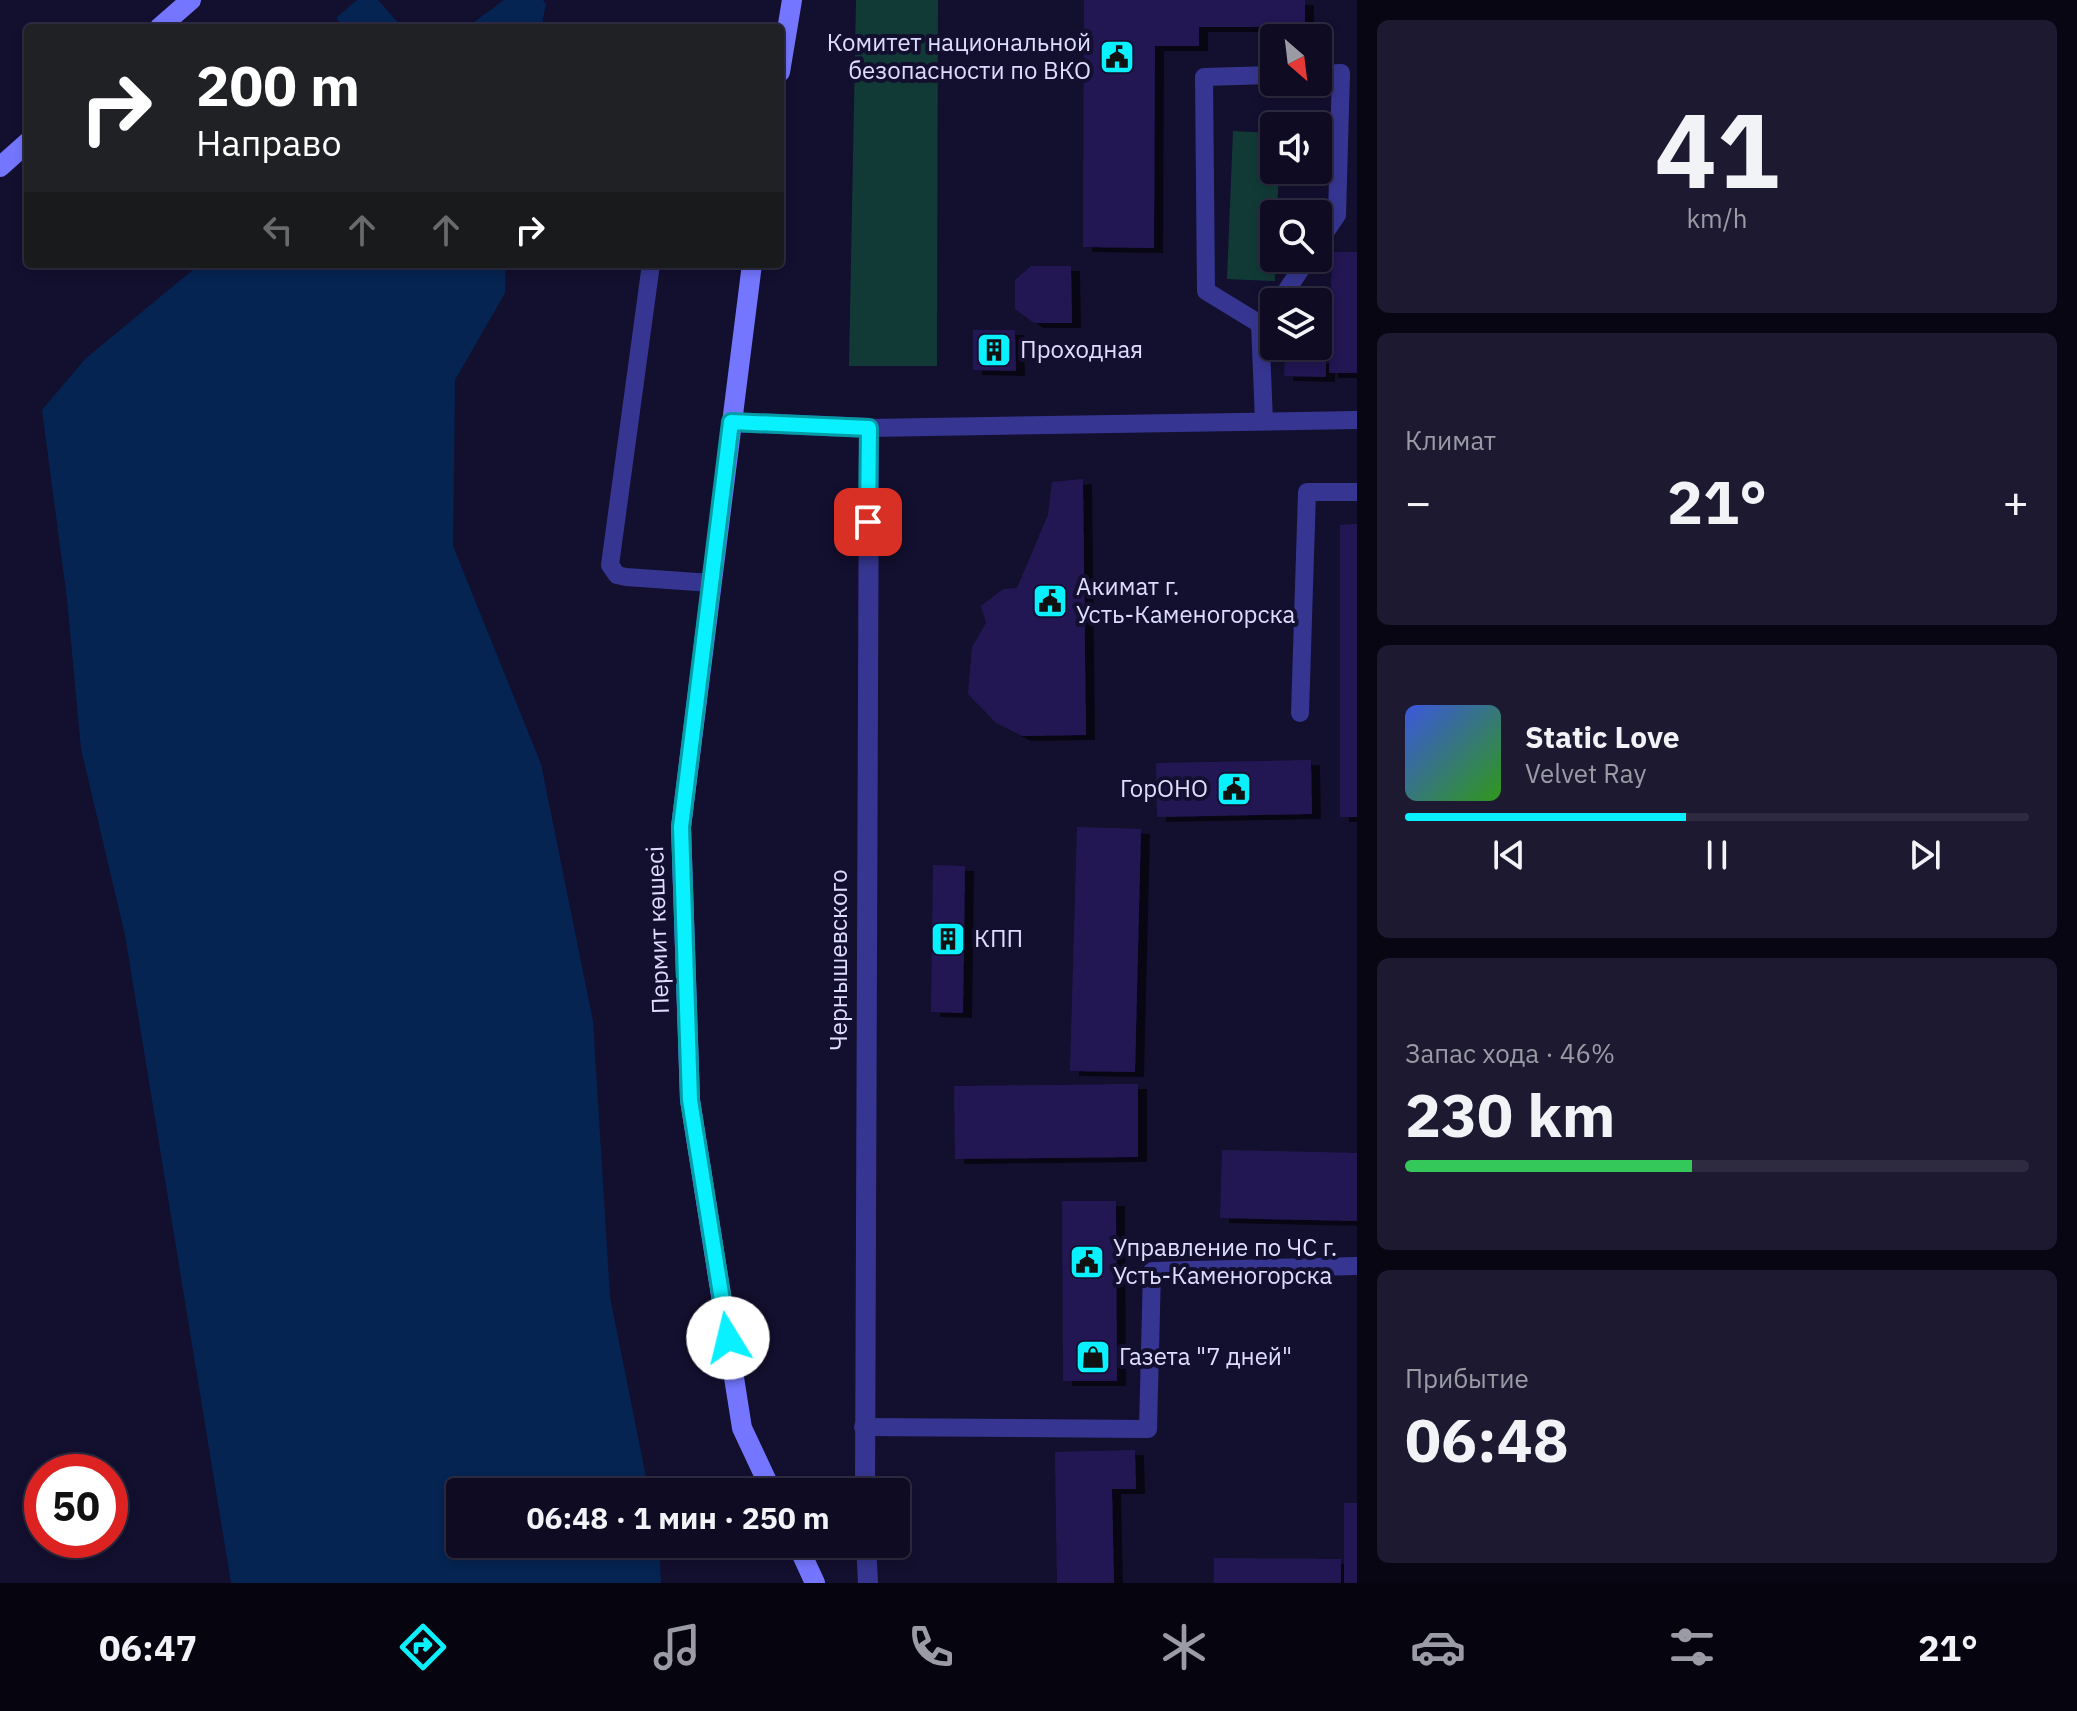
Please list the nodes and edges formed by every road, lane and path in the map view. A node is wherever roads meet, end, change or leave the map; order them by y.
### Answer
1 (191, 0) edge
2 (792, 0) edge
3 (164, 24) edge
4 (784, 48) edge
5 (1332, 73) edge
6 (1260, 75) edge
7 (24, 146) edge
8 (0, 167) edge
9 (1332, 222) edge
10 (650, 268) edge
11 (751, 268) edge
12 (1260, 324) edge
13 (1261, 360) edge
14 (1357, 420) edge
15 (1264, 421) junction
16 (731, 422) junction
17 (869, 428) junction
18 (1357, 492) edge
19 (711, 583) junction
20 (1300, 713) dead end
21 (1357, 1266) edge
22 (863, 1427) junction
23 (765, 1478) edge
24 (865, 1478) edge
25 (803, 1558) edge
26 (867, 1558) edge
27 (815, 1583) edge
28 (868, 1583) edge

1 - 3 main road
2 - 4 main road
5 - 9 lane
6 - 12 lane
7 - 8 main road
10 - 19 lane
11 - 16 main road, Пермит көшесі
13 - 15 lane
14 - 15 lane
15 - 17 lane
16 - 17 street
16 - 19 main road, Пермит көшесі
17 - 22 street, Чернышевского
18 - 20 lane
19 - 23 main road, Пермит көшесі
21 - 22 lane
22 - 24 street, Чернышевского
25 - 27 main road
26 - 28 street

